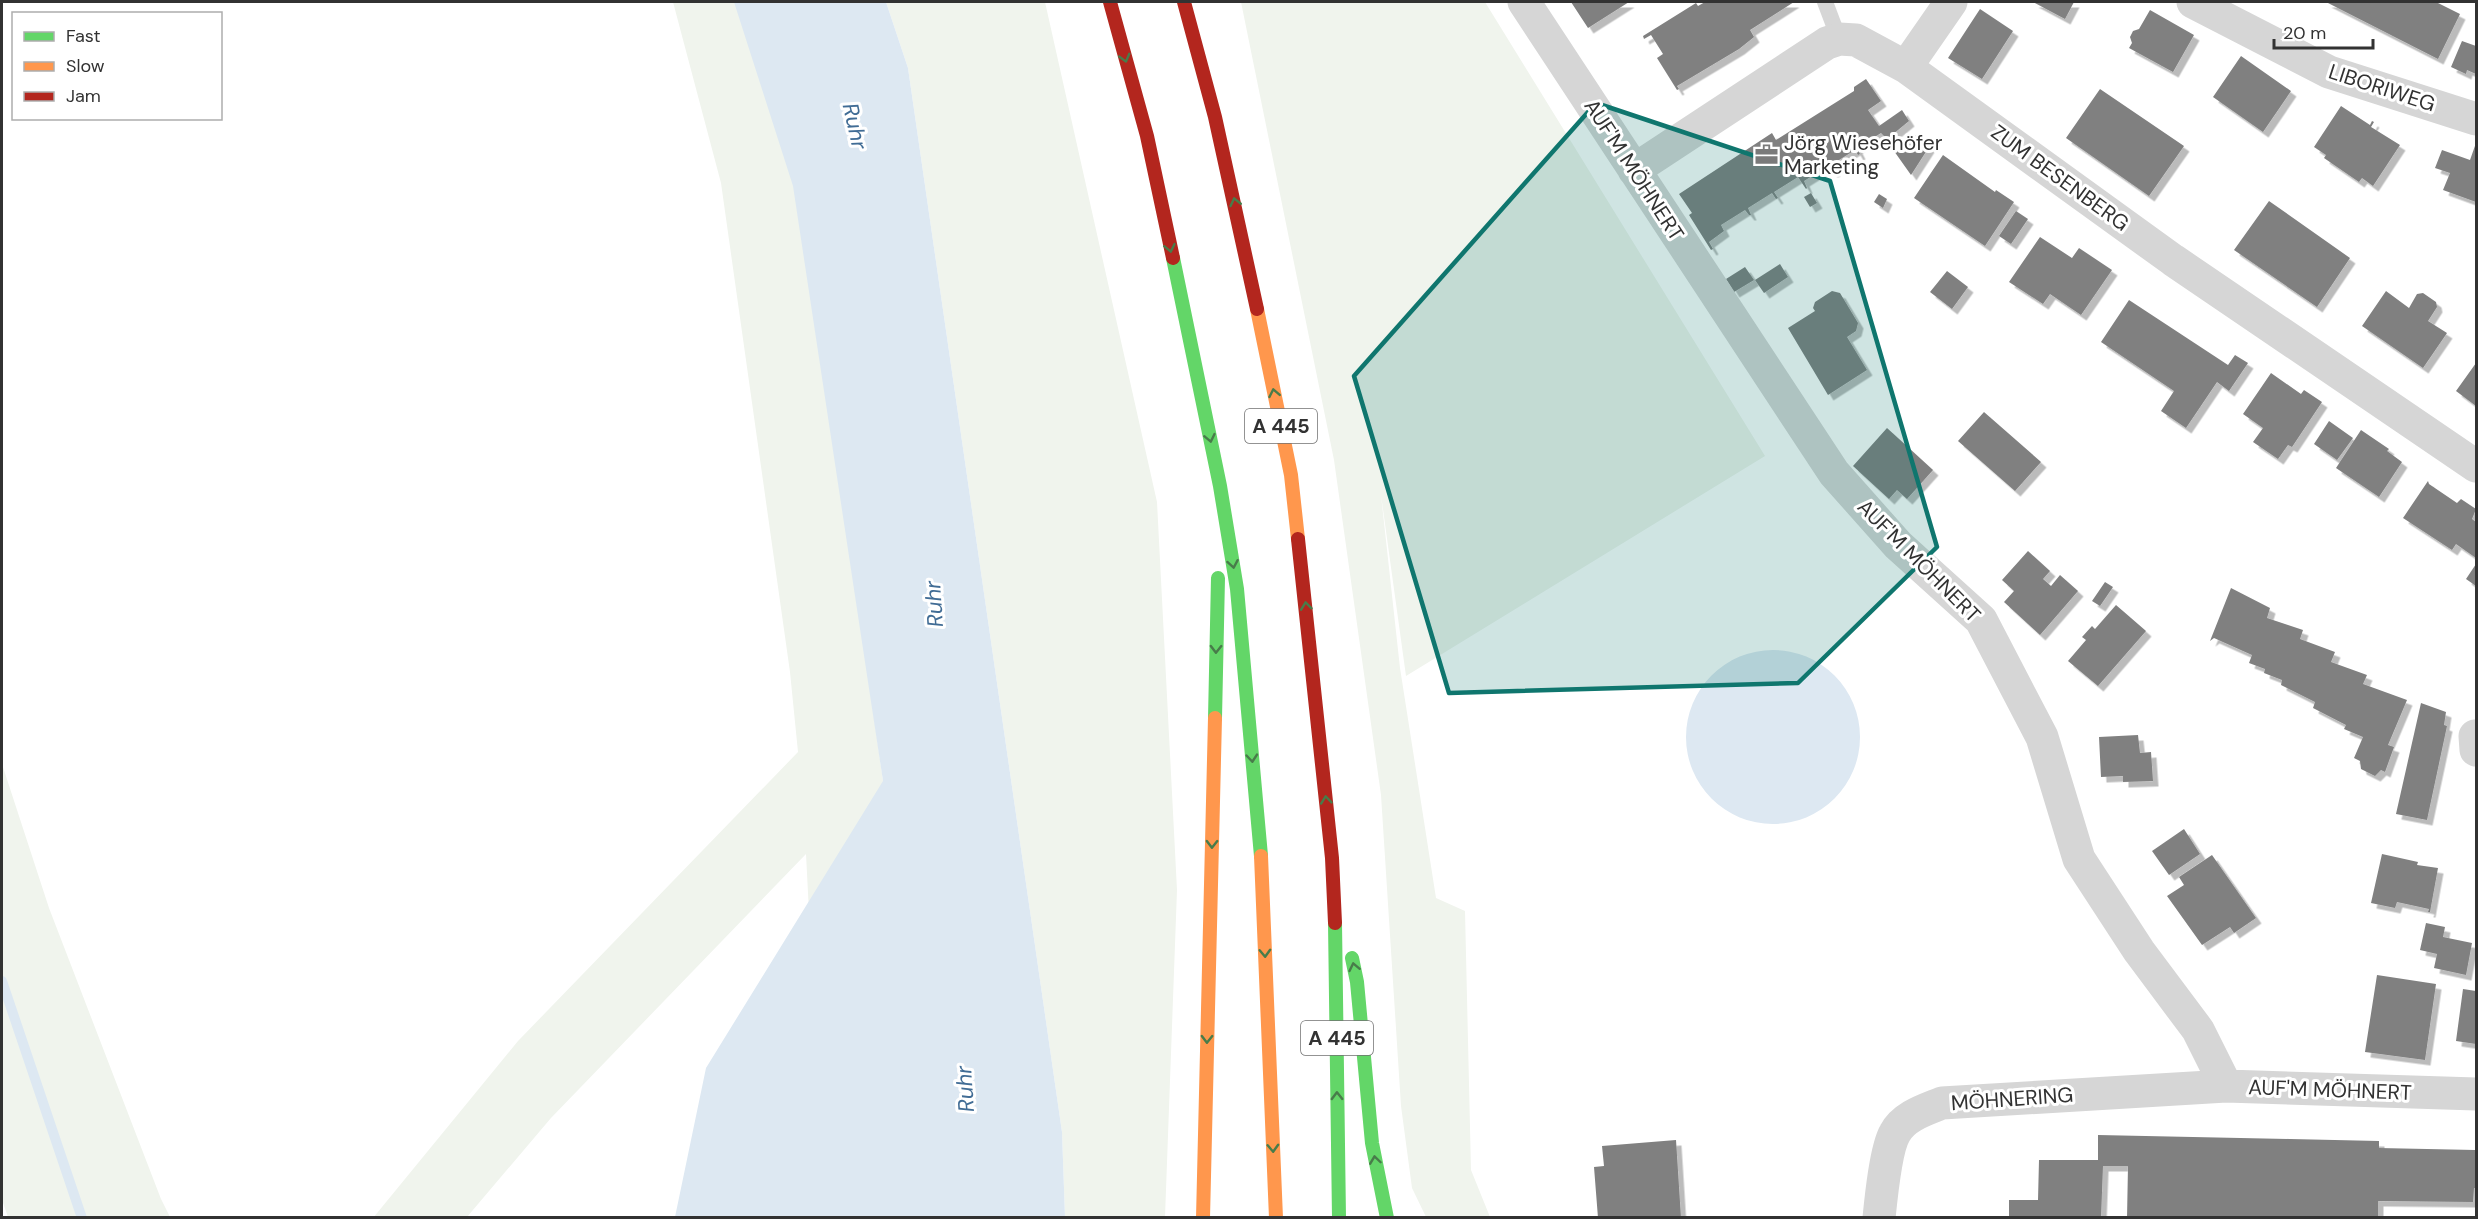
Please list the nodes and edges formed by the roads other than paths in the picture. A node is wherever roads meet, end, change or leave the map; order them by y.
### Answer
1 (1110, 2) edge
2 (1184, 2) edge
3 (1524, 2) edge
4 (1825, 2) edge
5 (1951, 2) edge
6 (2193, 2) edge
7 (1839, 39) junction
8 (1906, 67) junction
9 (2476, 119) edge
10 (1634, 170) junction
11 (2476, 466) edge
12 (1220, 486) junction
13 (1332, 858) junction
14 (2226, 1086) junction
15 (2476, 1094) edge
16 (1203, 1218) edge
17 (1276, 1218) edge
18 (1339, 1218) edge
19 (1387, 1218) edge
20 (1879, 1218) edge

1 -> 12 highway, A 445
13 -> 2 highway, A 445
3 - 10 street, AUF'M MÖHNERT
4 - 7 lane
5 - 8 street
6 - 9 street, LIBORIWEG
7 - 8 street, ZUM BESENBERG
7 - 10 street
8 - 11 street, ZUM BESENBERG
10 - 14 street, AUF'M MÖHNERT
12 -> 16 highway
12 -> 17 highway, A 445
18 -> 13 highway, A 445
19 -> 13 highway
14 - 15 street, AUF'M MÖHNERT
14 - 20 street, MÖHNERING

